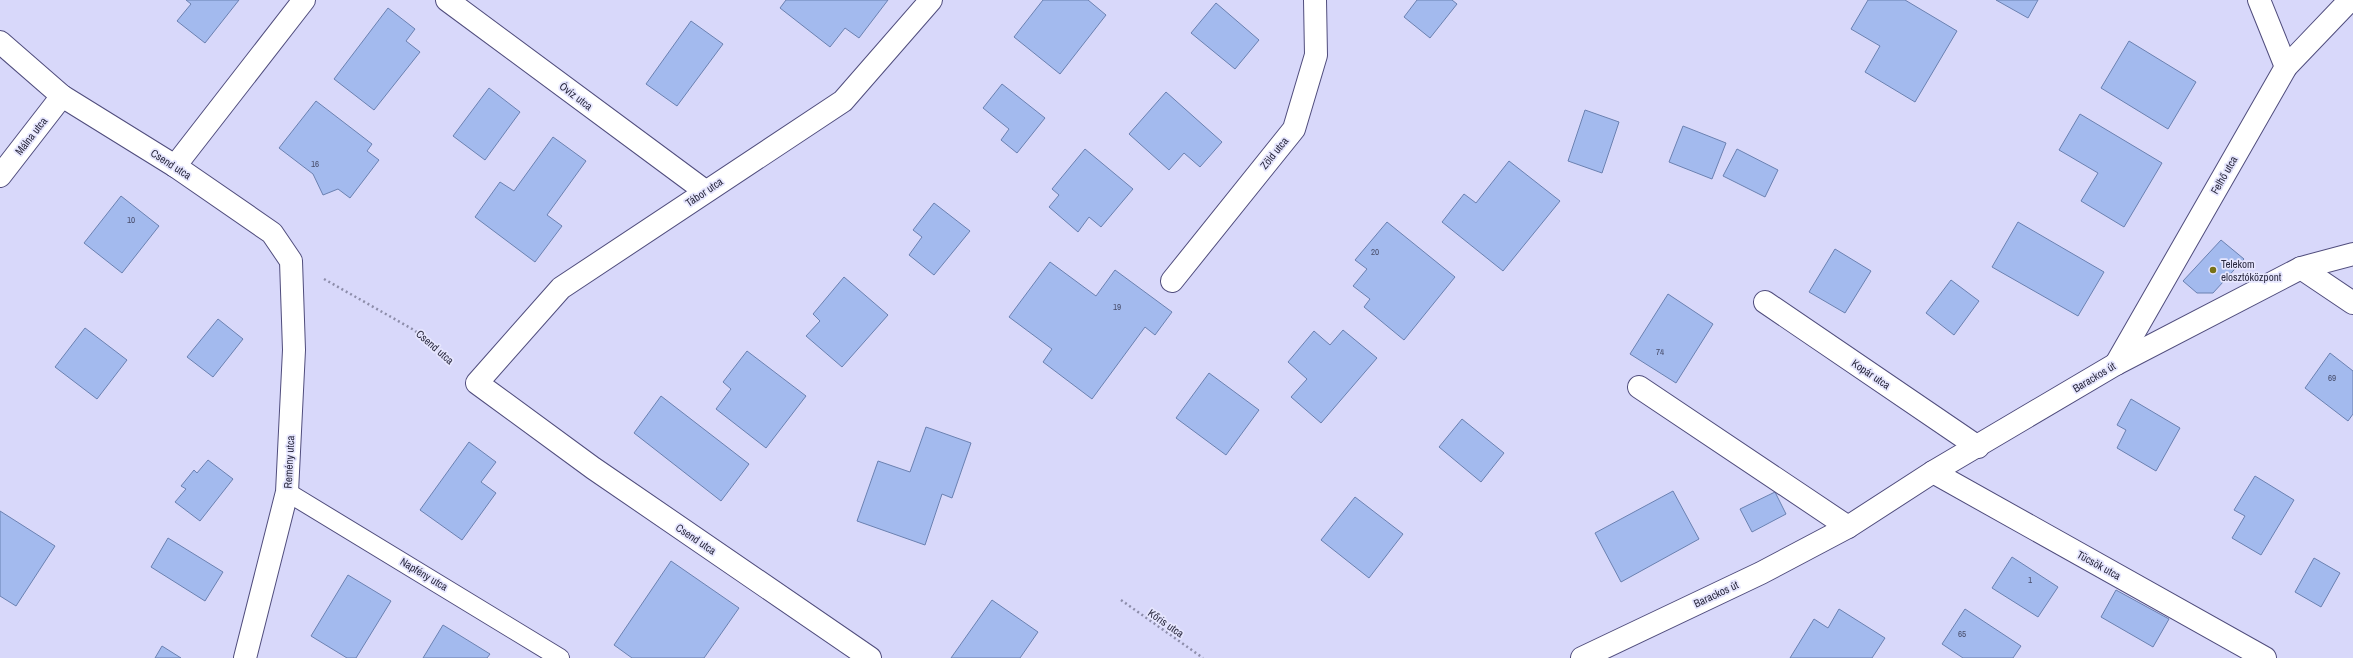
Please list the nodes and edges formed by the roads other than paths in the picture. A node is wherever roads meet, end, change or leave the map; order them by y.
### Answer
1 (304, 0) edge
2 (447, 0) edge
3 (931, 0) edge
4 (1315, 0) edge
5 (2259, 0) edge
6 (2350, 0) edge
7 (0, 42) edge
8 (2286, 67) junction
9 (62, 96) junction
10 (175, 166) junction
11 (0, 176) edge
12 (705, 191) junction
13 (2353, 254) edge
14 (291, 261) joint
15 (2301, 268) junction
16 (1172, 281) dead end
17 (1765, 302) dead end
18 (2353, 303) edge
19 (2116, 364) junction
20 (477, 383) joint
21 (1639, 387) dead end
22 (1978, 447) junction
23 (1933, 472) junction
24 (288, 492) junction
25 (1848, 527) junction
26 (245, 658) edge
27 (560, 658) edge
28 (870, 658) edge
29 (1582, 658) edge
30 (2265, 658) edge

1 - 10 street
2 - 12 street, Óvíz utca
3 - 12 street, Tábor utca
4 - 16 street, Zöld utca
5 - 8 street
6 - 8 street, Felhő utca
7 - 9 street, Csend utca
8 - 19 street, Felhő utca
9 - 10 street, Csend utca
9 - 11 street, Málna utca
10 - 14 street, Csend utca
12 - 20 street, Tábor utca
13 - 15 street, Barackos út
14 - 24 street, Remény utca
15 - 18 street
15 - 19 street, Barackos út
17 - 22 street, Kopár utca
19 - 22 street, Barackos út
20 - 28 street, Csend utca
21 - 25 street
22 - 23 street, Barackos út
23 - 25 street, Barackos út
23 - 30 street, Tücsök utca
24 - 26 street, Remény utca
24 - 27 lane, Napfény utca
25 - 29 street, Barackos út

